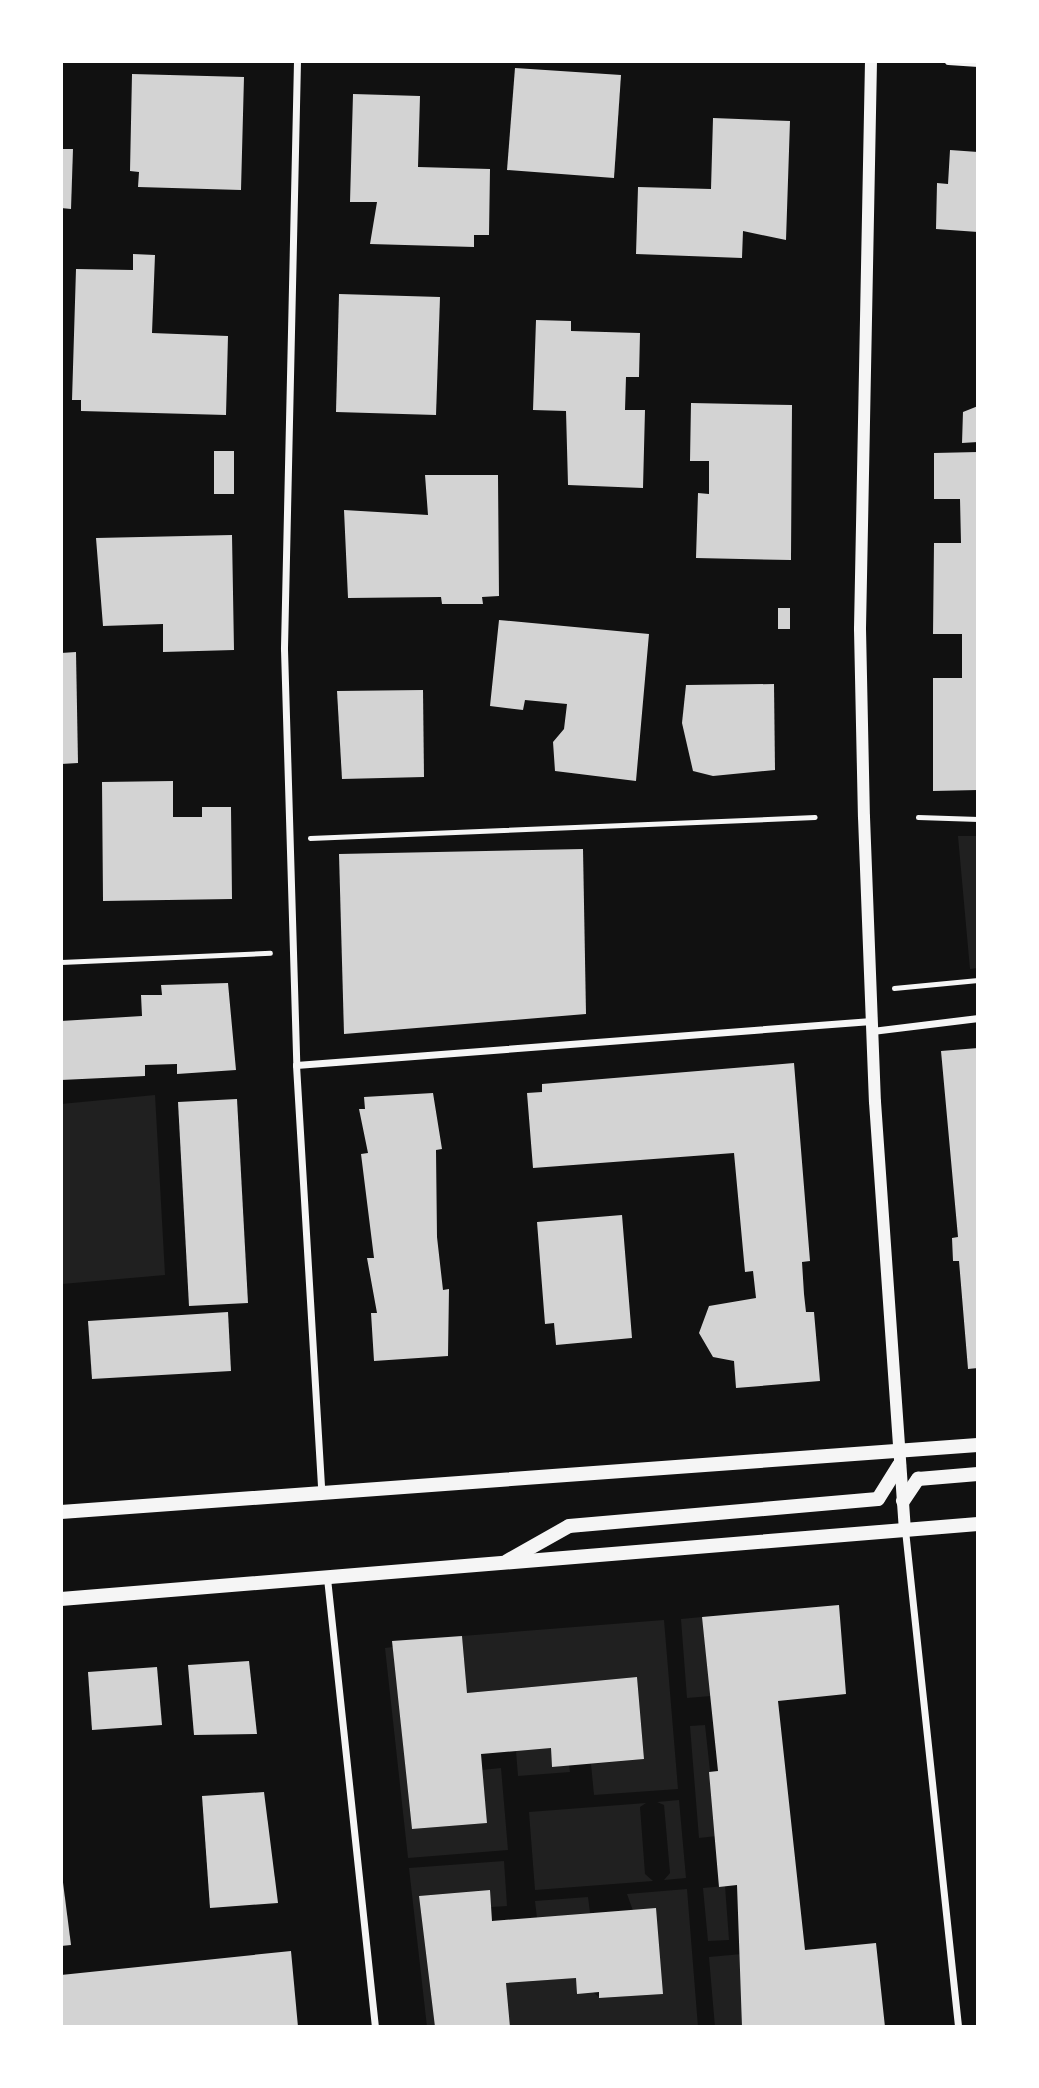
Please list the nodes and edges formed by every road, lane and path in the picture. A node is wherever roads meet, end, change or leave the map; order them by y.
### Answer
1 (297, 61) edge
2 (871, 61) edge
3 (948, 61) edge
4 (978, 63) edge
5 (815, 817) dead end
6 (918, 817) dead end
7 (978, 819) edge
8 (288, 839) junction
9 (291, 951) junction
10 (61, 962) edge
11 (978, 980) edge
12 (869, 990) junction
13 (978, 1018) edge
14 (871, 1026) junction
15 (296, 1065) junction
16 (978, 1445) edge
17 (898, 1449) junction
18 (899, 1465) junction
19 (978, 1474) edge
20 (321, 1491) junction
21 (903, 1502) junction
22 (61, 1512) edge
23 (978, 1524) edge
24 (905, 1530) junction
25 (503, 1564) junction
26 (327, 1578) junction
27 (61, 1599) edge
28 (375, 2027) edge
29 (958, 2027) edge

1 - 8 street
2 - 12 street
3 - 4 street
5 - 8 path
6 - 7 path
8 - 9 street
9 - 10 path
9 - 15 street
11 - 12 path
12 - 14 street
13 - 14 street
14 - 15 street
14 - 17 street
15 - 20 street
16 - 17 main road
17 - 18 street
17 - 20 main road
18 - 21 street
18 - 25 main road
19 - 21 main road
20 - 22 main road
21 - 24 street
23 - 24 main road
24 - 25 main road
24 - 29 street
25 - 26 main road
26 - 27 main road
26 - 28 street

